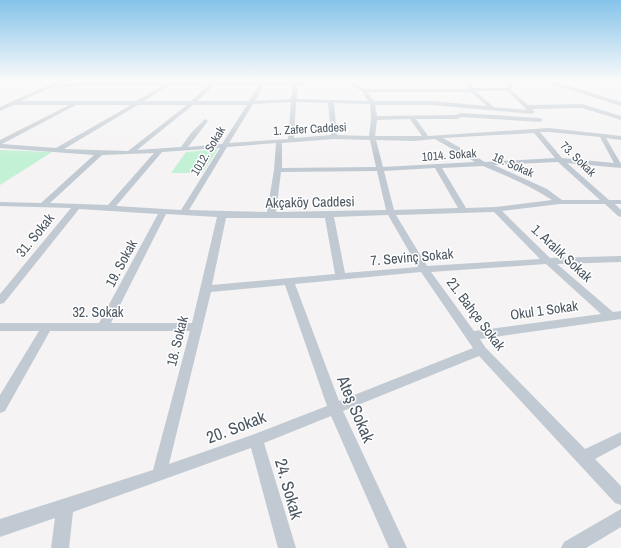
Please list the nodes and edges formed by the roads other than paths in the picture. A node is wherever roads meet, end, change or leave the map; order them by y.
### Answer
1 (70, 106) edge
2 (133, 106) edge
3 (189, 106) edge
4 (249, 106) edge
5 (293, 106) edge
6 (331, 106) edge
7 (372, 106) edge
8 (457, 106) edge
9 (470, 106) edge
10 (489, 106) edge
11 (527, 107) joint
12 (492, 108) junction
13 (532, 112) junction
14 (461, 115) junction
15 (374, 118) junction
16 (412, 118) junction
17 (621, 118) edge
18 (540, 120) junction
19 (205, 121) dead end
20 (550, 130) junction
21 (536, 131) junction
22 (602, 136) junction
23 (334, 137) junction
24 (372, 137) junction
25 (436, 137) junction
26 (426, 138) junction
27 (621, 138) edge
28 (291, 140) junction
29 (279, 141) junction
30 (0, 144) edge
31 (225, 146) junction
32 (59, 149) junction
33 (182, 150) junction
34 (159, 152) junction
35 (100, 153) junction
36 (130, 153) junction
37 (560, 160) junction
38 (482, 163) junction
39 (619, 165) edge
40 (438, 167) junction
41 (380, 169) junction
42 (278, 170) junction
43 (606, 201) junction
44 (560, 202) junction
45 (621, 202) edge
46 (0, 204) edge
47 (43, 205) junction
48 (77, 206) junction
49 (110, 208) junction
50 (496, 209) junction
51 (463, 210) junction
52 (163, 212) junction
53 (183, 213) junction
54 (391, 213) junction
55 (621, 214) edge
56 (222, 215) junction
57 (329, 215) junction
58 (271, 216) junction
59 (621, 259) edge
60 (548, 261) junction
61 (424, 269) junction
62 (341, 277) junction
63 (289, 281) junction
64 (206, 289) junction
65 (0, 301) edge
66 (616, 316) edge
67 (0, 327) edge
68 (103, 327) junction
69 (196, 327) junction
70 (46, 328) junction
71 (471, 336) junction
72 (481, 350) junction
73 (0, 407) edge
74 (334, 407) junction
75 (621, 438) edge
76 (256, 440) junction
77 (583, 457) junction
78 (159, 475) junction
79 (621, 497) edge
80 (64, 506) junction
81 (621, 517) edge
82 (0, 528) edge
83 (60, 548) edge
84 (287, 548) edge
85 (398, 548) edge
86 (570, 548) edge

1 - 30 street
2 - 32 street
3 - 36 street
4 - 31 street, 1012. Sokak
5 - 28 street
6 - 23 street
7 - 15 street
8 - 14 street
9 - 12 street
10 - 12 street
11 - 13 street
11 - 17 street
12 - 13 street
13 - 18 street
14 - 16 street
14 - 18 street
15 - 16 street
15 - 24 street
16 - 26 street
18 - 20 street
19 - 33 street
20 - 21 street, 1. Zafer Caddesi
20 - 22 street, 1. Zafer Caddesi
21 - 25 street, 1. Zafer Caddesi
21 - 37 street, 73. Sokak
22 - 27 street, 1. Zafer Caddesi
22 - 39 street
23 - 24 street, 1. Zafer Caddesi
23 - 28 street, 1. Zafer Caddesi
24 - 26 street, 1. Zafer Caddesi
24 - 41 street, 21. Bahçe Sokak
25 - 26 street, 1. Zafer Caddesi
25 - 38 street, 16. Sokak
28 - 29 street, 1. Zafer Caddesi
29 - 31 street, 1. Zafer Caddesi
29 - 42 street
30 - 32 street, 1. Zafer Caddesi
31 - 33 street, 1. Zafer Caddesi
31 - 53 street, 1012. Sokak
32 - 35 street, 1. Zafer Caddesi
33 - 34 street, 1. Zafer Caddesi
34 - 36 street, 1. Zafer Caddesi
34 - 49 street
35 - 36 street, 1. Zafer Caddesi
35 - 47 street
37 - 38 street, 1014. Sokak
37 - 39 street, 1014. Sokak
37 - 43 street, 73. Sokak
38 - 40 street, 1014. Sokak
38 - 44 street, 16. Sokak
40 - 41 street, 1014. Sokak
40 - 51 street
41 - 42 street, 1014. Sokak
41 - 54 street, 21. Bahçe Sokak
42 - 58 street
43 - 44 street, Akçaköy Caddesi
43 - 45 street, Akçaköy Caddesi
43 - 55 street, 73. Sokak
44 - 50 street, Akçaköy Caddesi
46 - 47 street, Akçaköy Caddesi
47 - 48 street, Akçaköy Caddesi
48 - 49 street, Akçaköy Caddesi
48 - 65 street, 31. Sokak
49 - 52 street, Akçaköy Caddesi
50 - 51 street, Akçaköy Caddesi
50 - 60 street, 1. Aralık Sokak
51 - 54 street, Akçaköy Caddesi
52 - 53 street, Akçaköy Caddesi
52 - 68 street, 19. Sokak
53 - 56 street, Akçaköy Caddesi
54 - 57 street, Akçaköy Caddesi
54 - 61 street, 21. Bahçe Sokak
56 - 58 street, Akçaköy Caddesi
56 - 64 street, 18. Sokak
57 - 58 street, Akçaköy Caddesi
57 - 62 street
59 - 60 street, 7. Sevinç Sokak
60 - 61 street, 7. Sevinç Sokak
60 - 66 street, 1. Aralık Sokak
61 - 62 street, 7. Sevinç Sokak
61 - 71 street, 21. Bahçe Sokak
62 - 63 street, 7. Sevinç Sokak
63 - 64 street, 7. Sevinç Sokak
63 - 74 street, Ateş Sokak
64 - 69 street, 18. Sokak
66 - 71 street, Okul 1 Sokak
67 - 70 street, 32. Sokak
68 - 69 street, 32. Sokak
68 - 70 street, 32. Sokak
69 - 78 street, 18. Sokak
70 - 73 street
71 - 72 street, 21. Bahçe Sokak
72 - 74 street, 20. Sokak
72 - 77 street, 21. Bahçe Sokak
74 - 76 street, 20. Sokak
74 - 85 street, Ateş Sokak
75 - 77 street
76 - 78 street, 20. Sokak
76 - 84 street, 24. Sokak
77 - 79 street, 21. Bahçe Sokak
78 - 80 street, 20. Sokak
80 - 82 street, 20. Sokak
80 - 83 street
81 - 86 street

